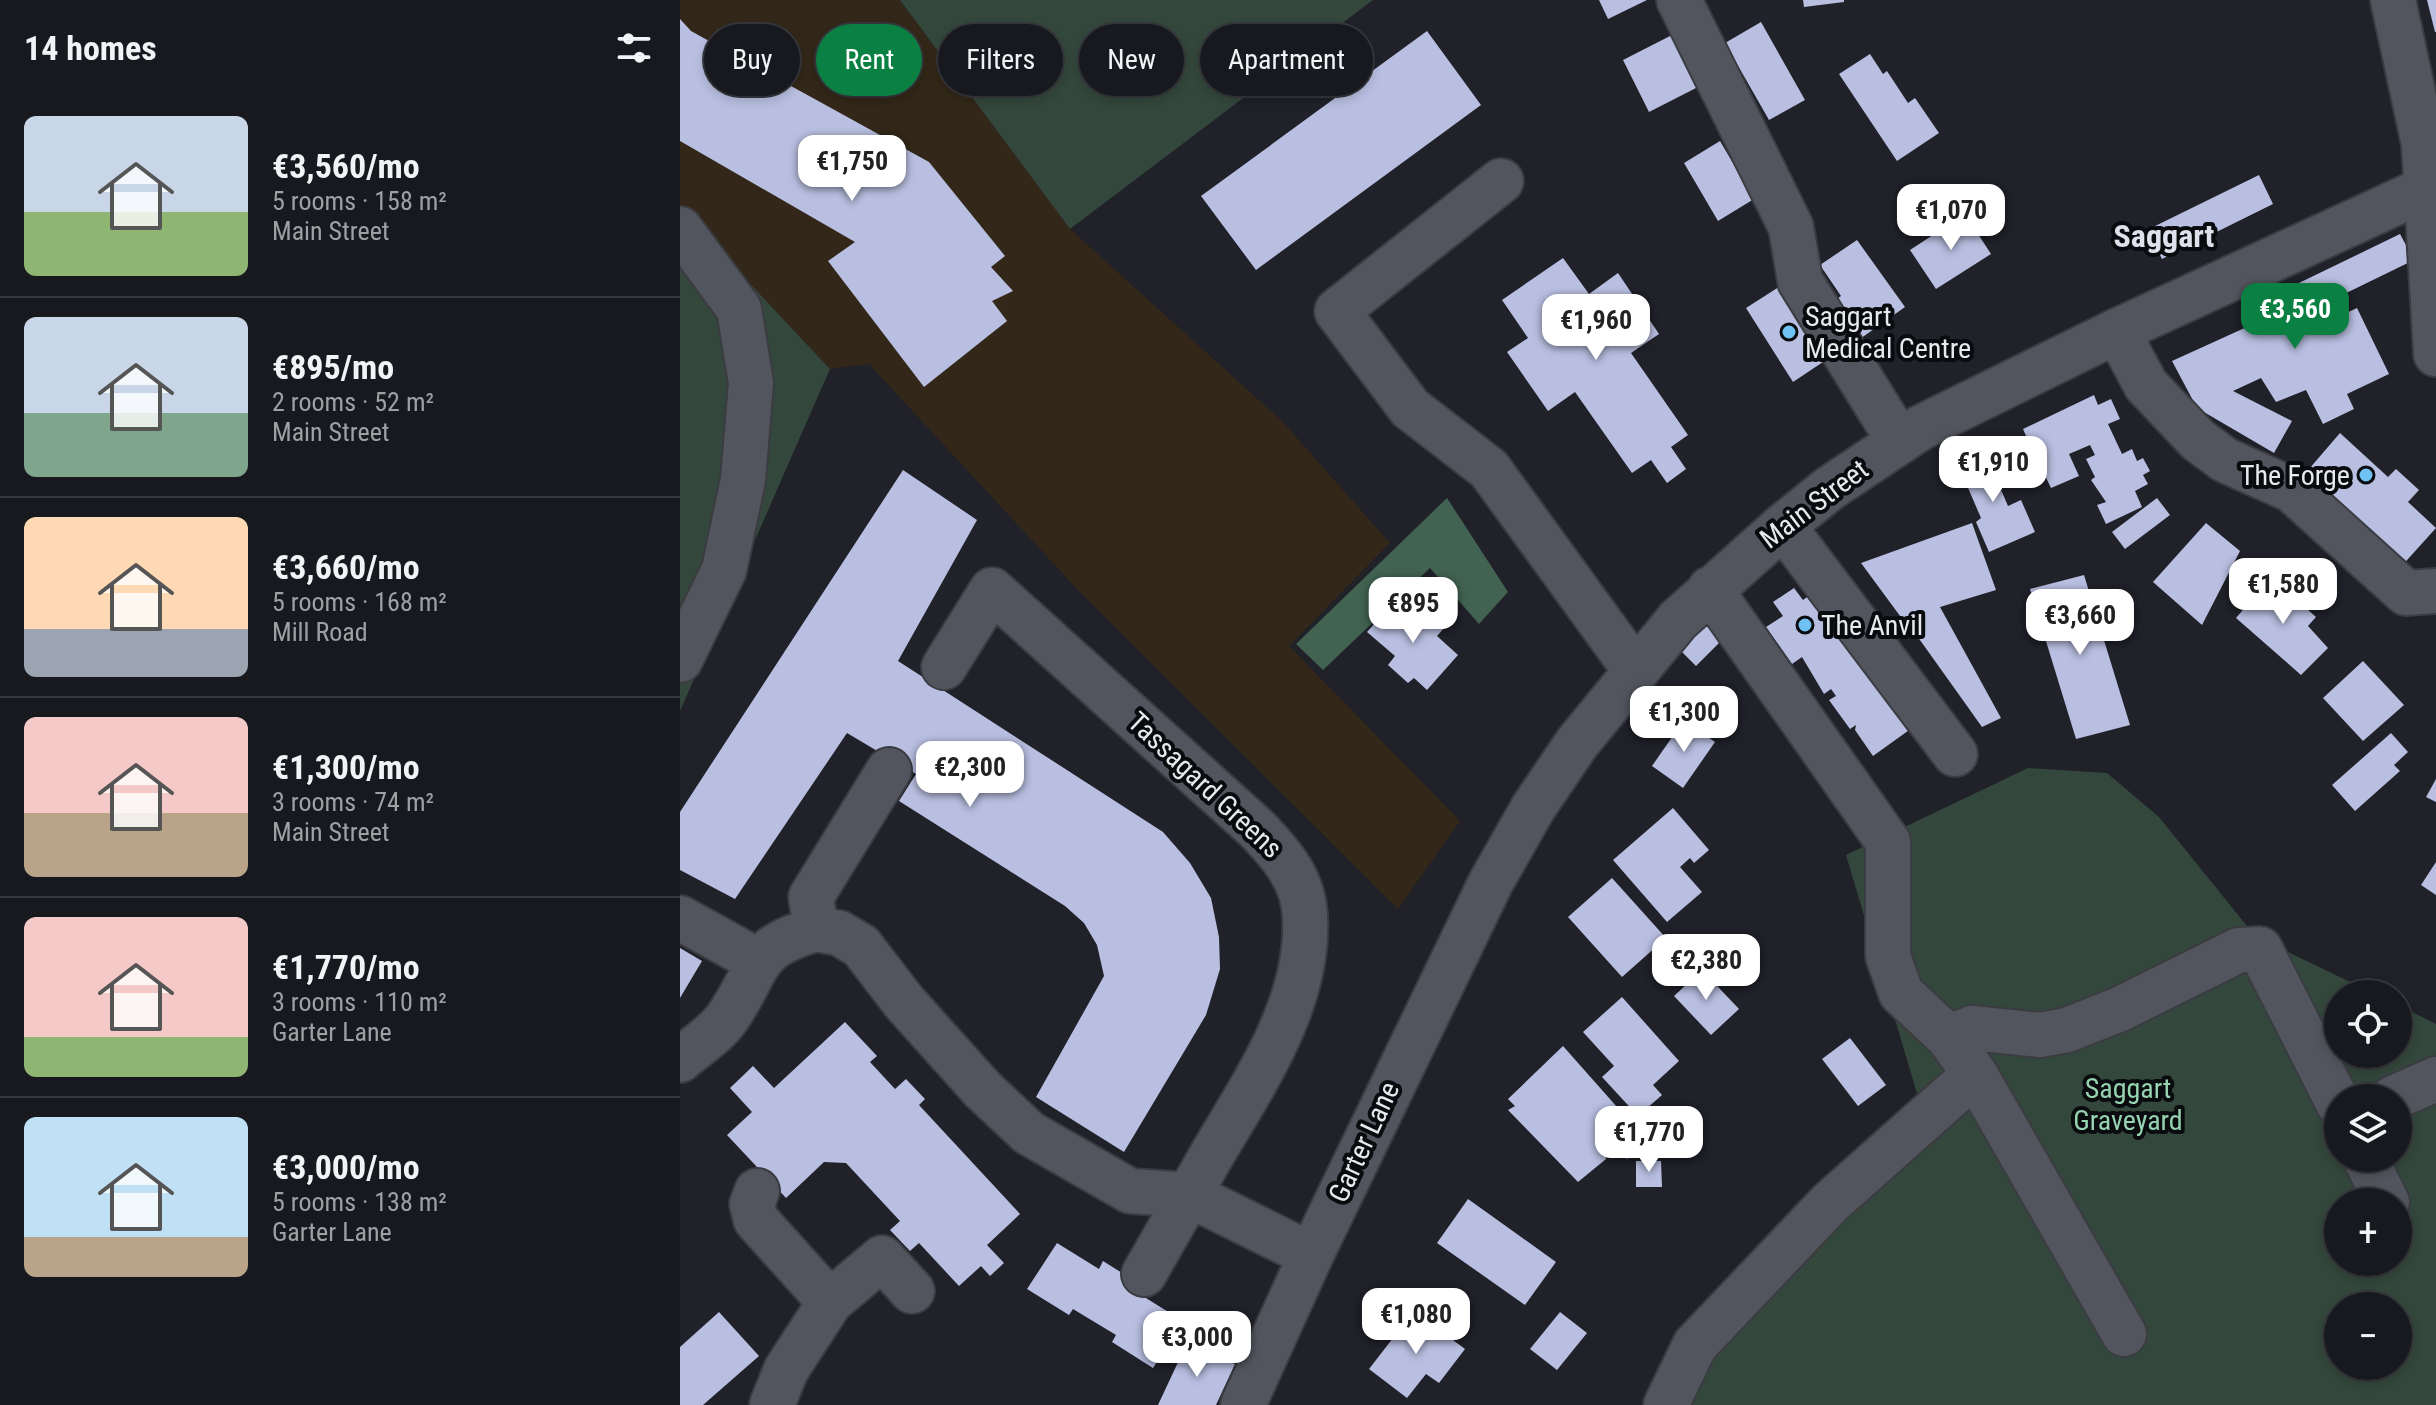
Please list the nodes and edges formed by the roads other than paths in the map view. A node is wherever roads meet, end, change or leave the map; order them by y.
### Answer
1 (1679, 0) edge
2 (2393, 0) edge
3 (1501, 181) dead end
4 (2432, 186) edge
5 (680, 229) edge
6 (2117, 331) junction
7 (2436, 354) edge
8 (1899, 441) junction
9 (1783, 526) junction
10 (1710, 589) junction
11 (2436, 591) edge
12 (680, 660) edge
13 (944, 667) dead end
14 (1635, 670) junction
15 (1955, 754) dead end
16 (889, 770) dead end
17 (1491, 882) joint
18 (680, 918) edge
19 (816, 929) junction
20 (758, 961) junction
21 (1948, 1037) junction
22 (680, 1060) edge
23 (1975, 1074) junction
24 (2436, 1079) edge
25 (2328, 1084) edge
26 (2412, 1090) edge
27 (757, 1191) dead end
28 (1190, 1195) junction
29 (1311, 1255) junction
30 (1144, 1274) dead end
31 (912, 1291) dead end
32 (830, 1302) junction
33 (2124, 1334) dead end
34 (772, 1405) edge
35 (1243, 1405) edge
36 (1666, 1405) edge

1 - 8 street
2 - 4 street
3 - 14 street
4 - 6 street, Main Street
4 - 7 street
5 - 12 street
6 - 8 street, Main Street
6 - 11 street
8 - 9 street, Main Street
9 - 10 street, Main Street
9 - 15 street
10 - 14 street, Main Street
10 - 21 street
13 - 28 street, Tassagard Greens
14 - 17 street, Main Street
16 - 19 street
17 - 29 street, Garter Lane
18 - 20 street
19 - 20 street
19 - 28 street
20 - 22 street
21 - 23 street
21 - 25 street
23 - 33 street
23 - 36 street
24 - 26 street
27 - 32 street
28 - 29 street
28 - 30 street, Tassagard Greens
29 - 35 street, Garter Lane
31 - 32 street
32 - 34 street

